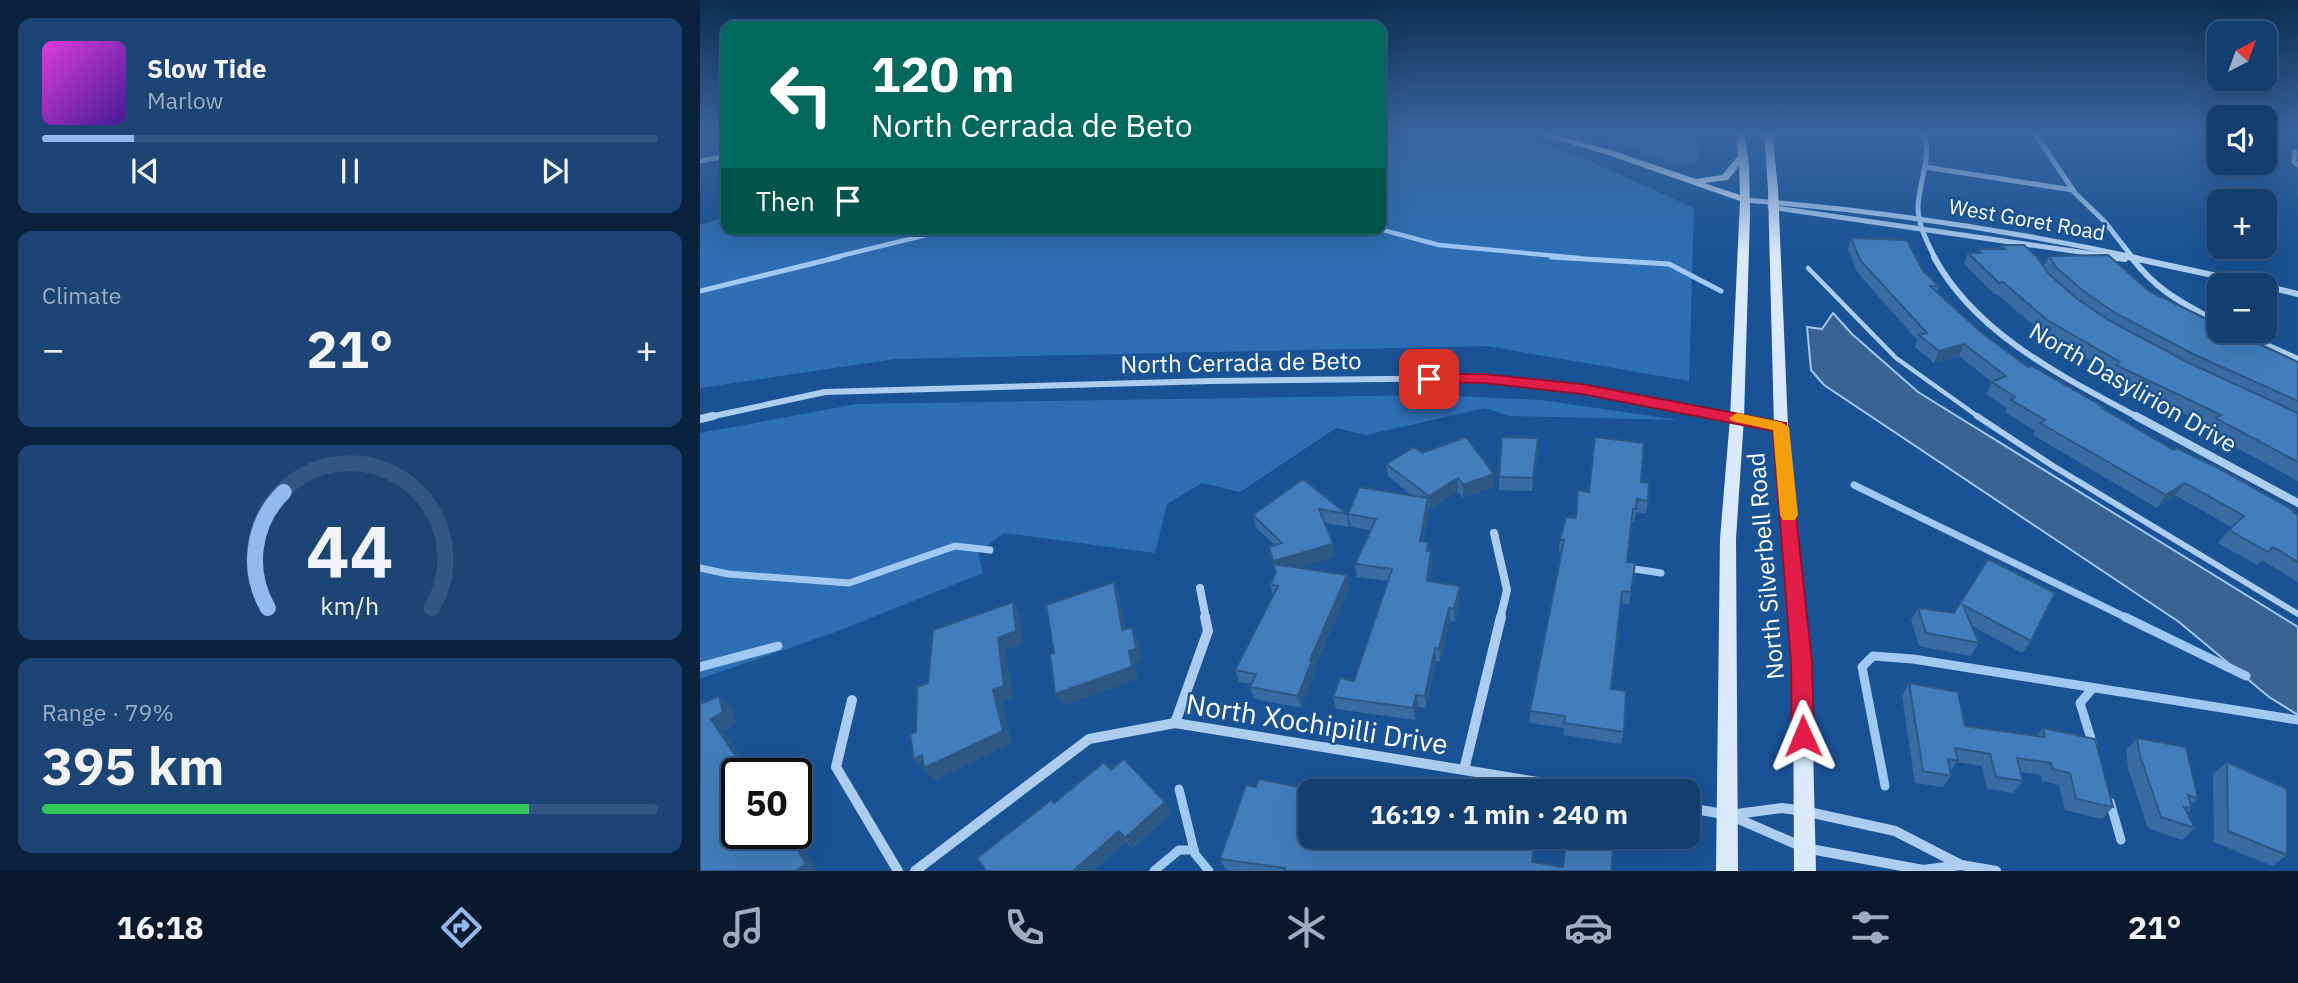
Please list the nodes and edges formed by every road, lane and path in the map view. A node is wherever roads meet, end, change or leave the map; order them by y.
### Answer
1 (1661, 172) edge
2 (1729, 172) edge
3 (1744, 172) edge
4 (1771, 172) edge
5 (1924, 172) edge
6 (1955, 172) edge
7 (2061, 172) edge
8 (1667, 174) junction
9 (2073, 190) junction
10 (1745, 200) junction
11 (1774, 205) junction
12 (1918, 220) junction
13 (1922, 229) junction
14 (2025, 244) junction
15 (2029, 253) edge
16 (2136, 260) junction
17 (1808, 268) dead end
18 (2207, 274) edge
19 (2277, 289) edge
20 (2298, 294) edge
21 (2207, 316) edge
22 (2262, 343) edge
23 (2298, 359) edge
24 (1737, 418) junction
25 (700, 419) edge
26 (1781, 427) junction
27 (2298, 503) edge
28 (1494, 533) dead end
29 (1200, 588) dead end
30 (2298, 614) edge
31 (852, 700) dead end
32 (1175, 723) junction
33 (1465, 770) junction
34 (1520, 779) edge
35 (1700, 810) edge
36 (1804, 811) junction
37 (1728, 815) junction
38 (1805, 848) junction
39 (1961, 865) junction
40 (898, 871) edge
41 (915, 871) edge
42 (1727, 871) edge
43 (1805, 871) edge
44 (1996, 871) edge

1 - 8 main road, West Goret Road
2 - 8 main road
3 - 10 main road, North Silverbell Road
4 - 11 main road, North Silverbell Road
5 - 12 street
6 - 9 street
7 - 9 street
8 - 10 main road, West Goret Road
9 - 16 street
10 - 11 street, West Goret Road
10 - 24 main road, North Silverbell Road
11 - 12 street, West Goret Road
11 - 13 street, West Goret Road
11 - 26 main road, North Silverbell Road
12 - 13 street, North Dasylirion Drive
12 - 16 street, West Goret Road
13 - 14 street, West Goret Road
13 - 27 street, North Dasylirion Drive
14 - 15 lane
14 - 16 street, West Goret Road
16 - 18 street, West Goret Road
16 - 21 street
17 - 30 lane
19 - 20 street
22 - 23 street
24 - 25 street, North Cerrada de Beto
24 - 26 street, North Cerrada de Beto
24 - 37 main road, North Silverbell Road
26 - 36 main road, North Silverbell Road
28 - 33 street
29 - 32 street
31 - 40 street
32 - 33 street, North Xochipilli Drive
32 - 41 street, North Xochipilli Drive
33 - 34 street, North Xochipilli Drive
35 - 37 street
36 - 37 street
36 - 38 main road, North Silverbell Road
36 - 39 street
37 - 38 street
37 - 42 main road, North Silverbell Road
38 - 39 street
38 - 43 main road, North Silverbell Road
39 - 44 street

